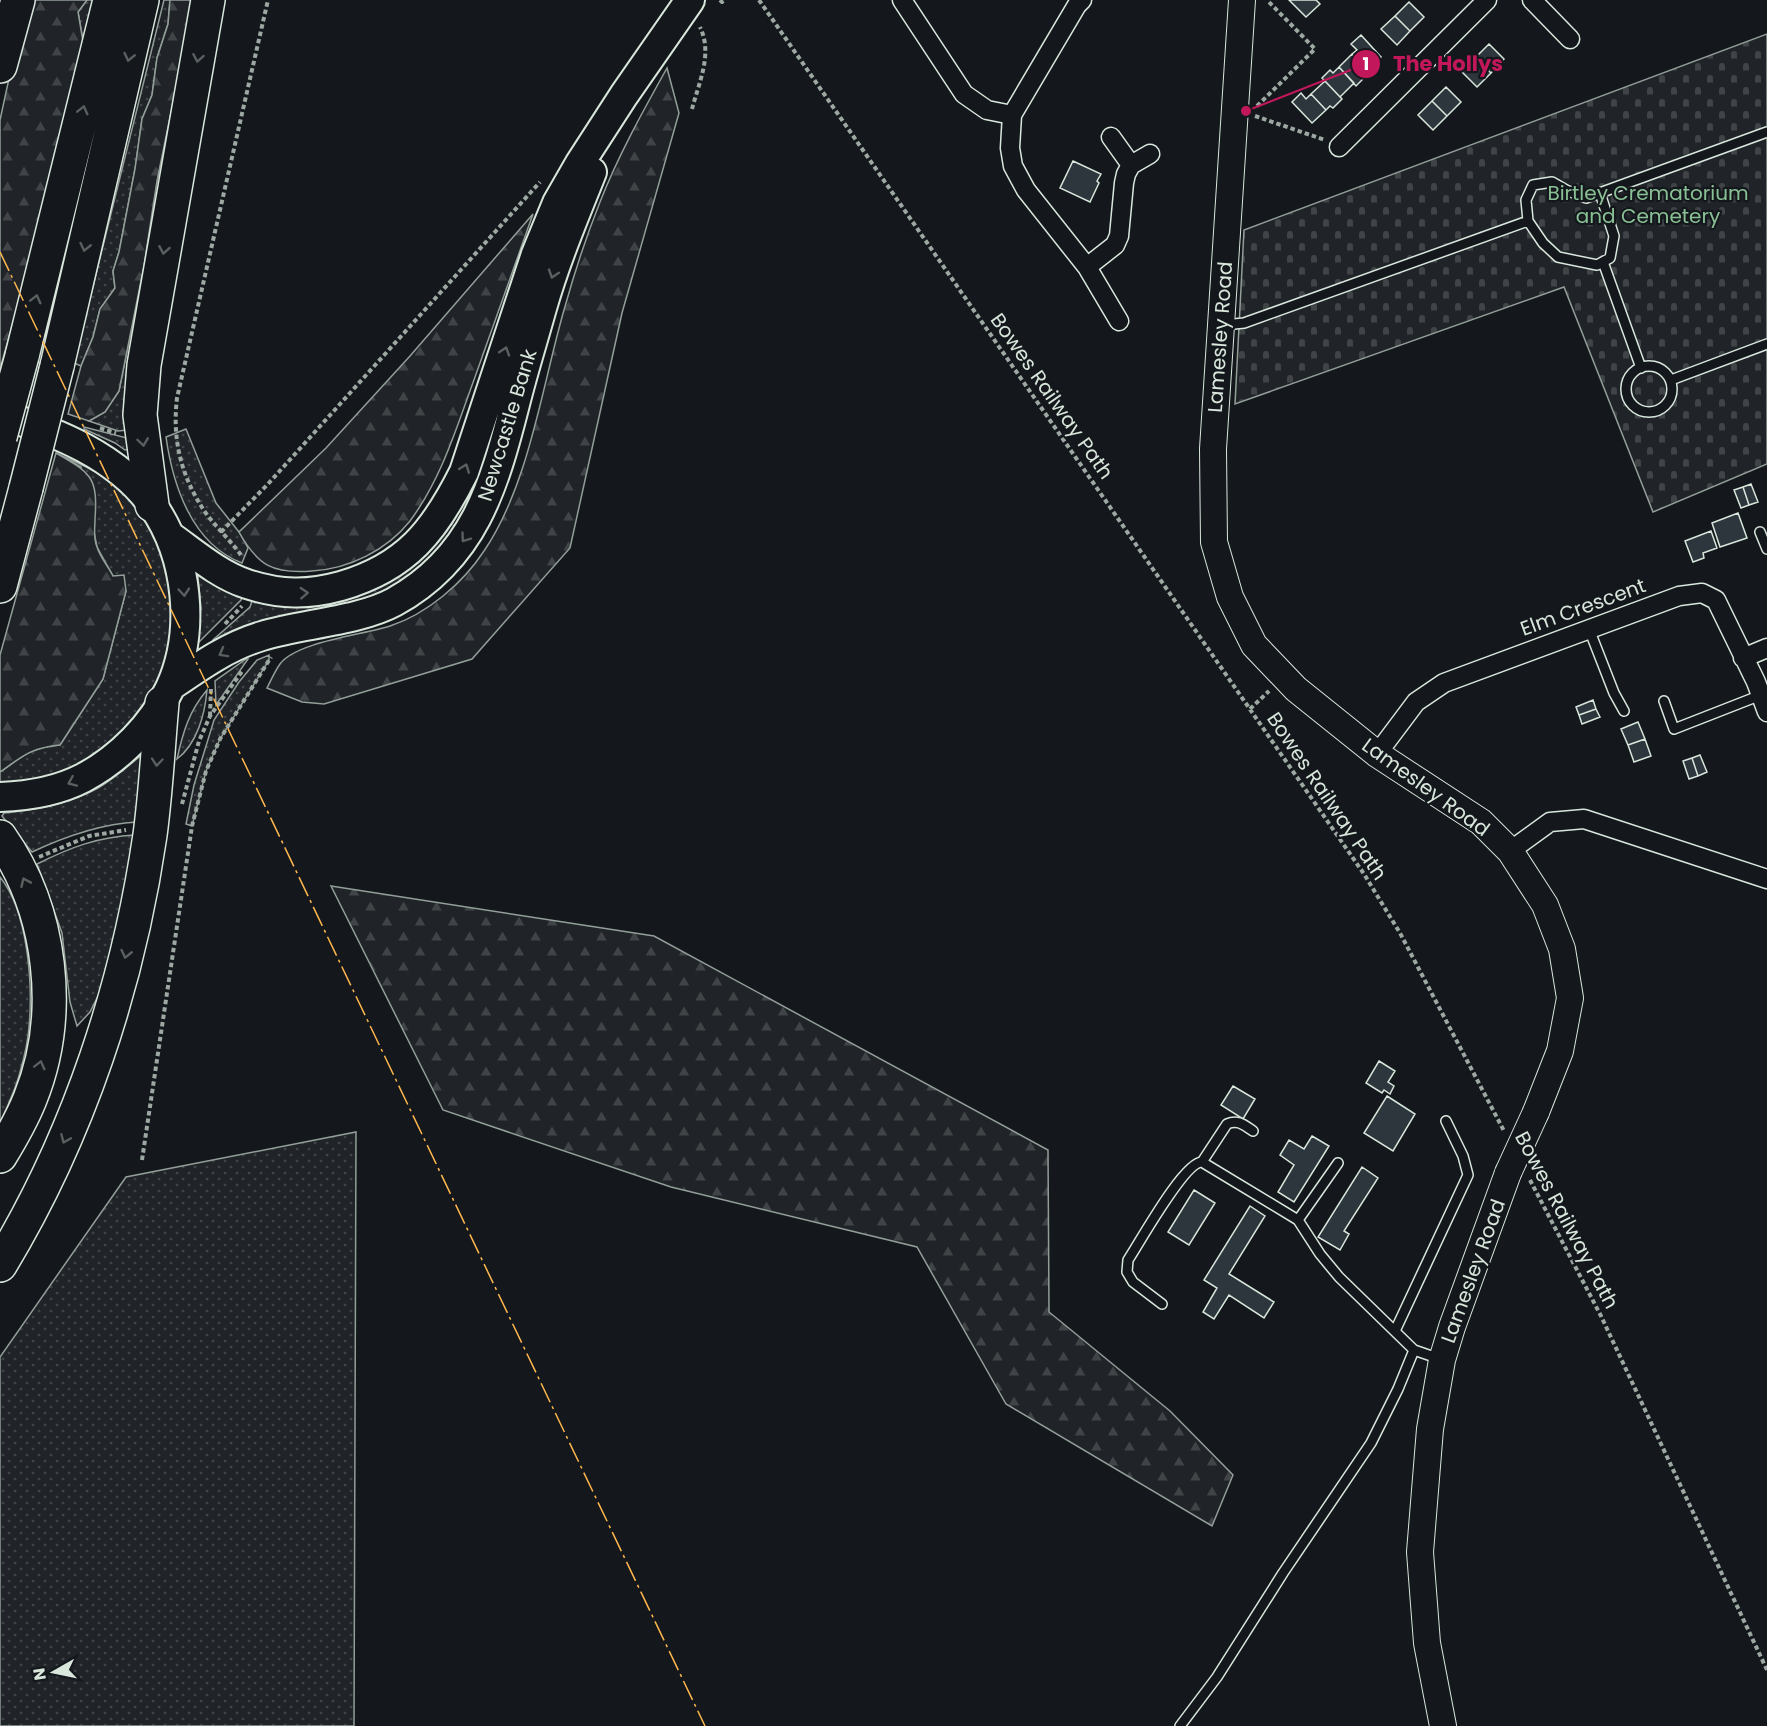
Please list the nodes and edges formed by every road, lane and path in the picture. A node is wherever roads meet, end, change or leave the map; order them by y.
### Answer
1 (18, 0) edge
2 (110, 0) edge
3 (142, 0) edge
4 (208, 0) edge
5 (268, 0) edge
6 (759, 0) edge
7 (902, 0) edge
8 (1082, 0) edge
9 (1242, 0) edge
10 (1267, 0) edge
11 (1487, 0) edge
12 (1532, 0) edge
13 (687, 4) edge
14 (1570, 39) dead end
15 (0, 66) edge
16 (624, 95) junction
17 (692, 109) dead end
18 (1012, 115) junction
19 (1767, 132) edge
20 (1111, 137) dead end
21 (1339, 147) joint
22 (1150, 154) dead end
23 (1131, 165) junction
24 (543, 179) dead end
25 (1600, 193) junction
26 (1528, 221) junction
27 (1602, 262) junction
28 (1087, 267) junction
29 (1119, 321) dead end
30 (1221, 326) junction
31 (1767, 344) edge
32 (1641, 368) junction
33 (1671, 380) junction
34 (0, 414) edge
35 (0, 437) edge
36 (153, 505) junction
37 (221, 532) junction
38 (1760, 532) dead end
39 (170, 536) junction
40 (1767, 549) edge
41 (242, 557) dead end
42 (0, 585) edge
43 (1588, 628) junction
44 (285, 630) junction
45 (1767, 648) edge
46 (1743, 658) junction
47 (244, 669) dead end
48 (211, 686) dead end
49 (167, 695) junction
50 (1665, 701) dead end
51 (1764, 704) edge
52 (1624, 711) dead end
53 (210, 716) junction
54 (1377, 754) junction
55 (0, 797) edge
56 (181, 805) dead end
57 (133, 830) dead end
58 (0, 837) edge
59 (1510, 851) junction
60 (36, 858) dead end
61 (1767, 879) edge
62 (1446, 1121) dead end
63 (1253, 1131) dead end
64 (1509, 1140) dead end
65 (0, 1156) edge
66 (142, 1160) dead end
67 (1202, 1162) junction
68 (1338, 1163) dead end
69 (1517, 1172) junction
70 (1298, 1220) junction
71 (0, 1265) edge
72 (1162, 1304) dead end
73 (1395, 1331) junction
74 (1414, 1350) junction
75 (1442, 1360) junction
76 (1767, 1670) edge
77 (1180, 1726) edge
78 (1443, 1726) edge

1 - 15 highway
35 -> 2 highway, bridge
3 -> 42 highway, bridge
4 -> 36 highway
5 - 37 path
6 - 64 path, Bowes Railway Path
7 - 18 street
8 - 18 street
9 - 30 street, Lamesley Road
10 - 21 path
11 - 21 street
12 - 14 street
13 - 16 main road, Newcastle Bank
13 - 17 path
39 -> 16 main road, Newcastle Bank
16 -> 44 main road, Newcastle Bank
18 - 28 street
19 - 25 lane
20 - 23 street
22 - 23 street
23 - 28 street
24 - 37 path
25 - 26 lane
25 - 27 lane
26 - 27 lane
26 - 30 lane
27 - 32 lane
28 - 29 street
30 - 54 street, Lamesley Road
31 - 33 lane
32 - 33 lane
32 - 33 lane
34 - 36 main road
36 - 39 main road
37 - 41 path
38 - 40 lane
39 -> 49 main road
43 - 46 street, Elm Crescent
43 - 52 lane
43 - 54 street, Elm Crescent
44 -> 49 main road, Newcastle Bank
44 - 66 path
45 - 46 street
46 - 51 street, Elm Crescent
47 - 53 path
48 - 53 path
49 -> 55 main road
49 -> 71 highway
50 - 51 lane
53 - 56 path
54 - 59 street, Lamesley Road
57 - 60 path
65 -> 58 highway
59 - 61 street
59 - 69 street, Lamesley Road, bridge
62 - 73 lane
63 - 67 lane
67 - 70 lane
67 - 72 lane
68 - 70 lane
69 - 75 street, Lamesley Road
69 - 76 path, Bowes Railway Path
70 - 73 lane
73 - 74 lane
74 - 75 lane
74 - 77 lane
75 - 78 street, Lamesley Road

